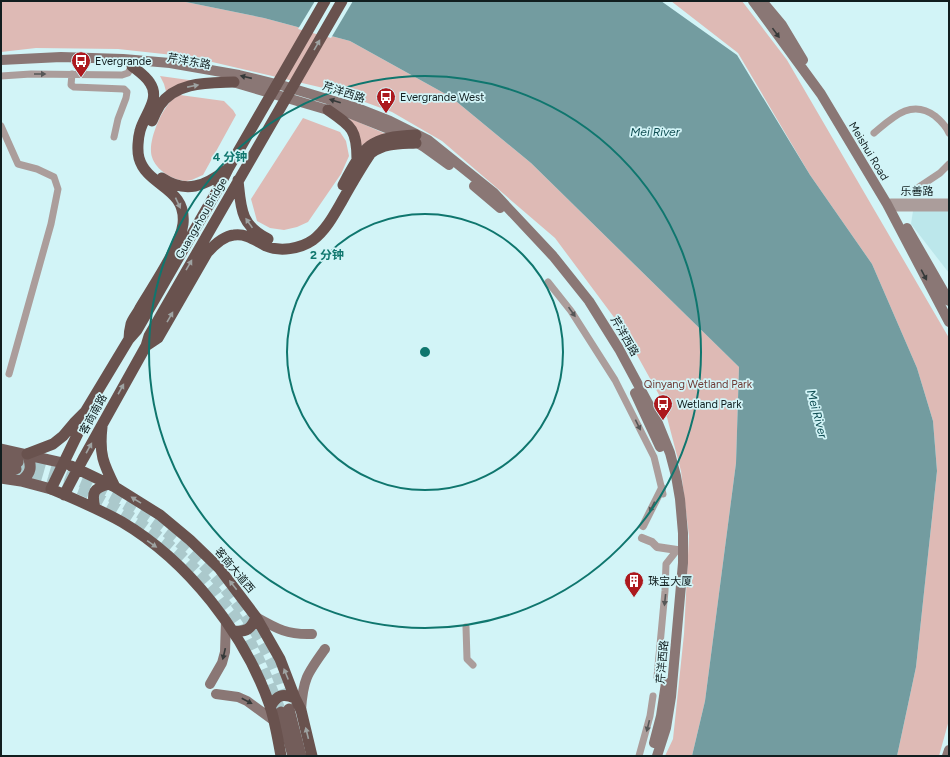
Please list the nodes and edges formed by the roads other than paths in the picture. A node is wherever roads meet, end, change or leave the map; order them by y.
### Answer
1 (325, 1) edge
2 (342, 1) edge
3 (753, 1) edge
4 (762, 1) edge
5 (1, 60) edge
6 (138, 64) junction
7 (1, 66) edge
8 (72, 74) junction
9 (1, 76) edge
10 (234, 82) junction
11 (284, 86) joint
12 (298, 100) joint
13 (160, 105) junction
14 (328, 110) junction
15 (1, 126) edge
16 (874, 133) dead end
17 (949, 133) edge
18 (404, 135) junction
19 (114, 137) dead end
20 (416, 139) junction
21 (357, 159) junction
22 (949, 164) edge
23 (228, 168) junction
24 (238, 180) junction
25 (919, 187) dead end
26 (949, 202) edge
27 (891, 206) junction
28 (949, 208) edge
29 (548, 282) dead end
30 (949, 301) edge
31 (949, 322) edge
32 (129, 339) junction
33 (146, 346) junction
34 (9, 374) dead end
35 (85, 412) junction
36 (102, 423) junction
37 (1, 449) edge
38 (27, 454) junction
39 (1, 458) edge
40 (63, 463) junction
41 (1, 467) edge
42 (77, 469) junction
43 (1, 478) edge
44 (21, 481) junction
45 (112, 486) junction
46 (51, 489) junction
47 (663, 491) joint
48 (64, 495) junction
49 (95, 508) junction
50 (643, 526) dead end
51 (642, 538) dead end
52 (676, 550) junction
53 (256, 617) junction
54 (226, 620) junction
55 (466, 627) dead end
56 (234, 631) junction
57 (312, 634) dead end
58 (324, 649) dead end
59 (473, 665) dead end
60 (657, 677) dead end
61 (210, 684) dead end
62 (216, 694) dead end
63 (653, 696) dead end
64 (295, 698) junction
65 (270, 707) junction
66 (301, 710) junction
67 (281, 713) junction
68 (949, 750) edge
69 (281, 756) edge
70 (292, 756) edge
71 (301, 756) edge
72 (312, 756) edge
73 (639, 756) edge
74 (650, 756) edge
75 (657, 756) edge
76 (947, 756) edge

1 - 23 highway, Guangzhou Bridge
24 -> 2 highway, Guangzhou Bridge
3 -> 27 main road, Meishui Road
4 - 27 main road, Meishui Road
5 - 6 main road, 芹洋东路
6 - 7 main road, 芹洋东路
6 - 8 street
6 - 10 main road, 芹洋东路
11 -> 6 main road, 芹洋东路
6 - 13 highway
6 -> 32 highway
9 -> 8 street
8 - 19 street
10 - 12 main road, 芹洋东路
13 -> 10 highway
20 -> 11 main road, 芹洋西路
12 - 14 main road, 芹洋西路
13 - 23 highway
14 - 18 main road, 芹洋西路
14 - 21 highway
15 - 34 street
16 - 17 street
18 - 20 highway
18 - 21 highway
33 -> 20 highway
20 - 52 main road, 芹洋西路
20 - 75 main road, 芹洋西路
21 -> 24 highway
22 - 25 street
23 - 32 highway, Guangzhou Bridge
33 -> 24 highway, Guangzhou Bridge
26 - 27 street, 乐善路
27 - 28 street, 乐善路
27 - 30 main road, Meishui Road
27 -> 31 main road, Meishui Road
29 -> 47 street
32 - 35 highway, 客商南路
36 -> 33 highway, 客商南路
35 - 38 highway
35 - 40 highway, 客商南路
42 -> 36 highway, 客商南路
36 - 45 highway
37 - 38 main road
38 - 40 main road
38 - 44 main road
39 - 41 main road
40 - 42 highway, 客商大道西
40 - 46 highway, 客商南路
42 - 45 highway, 客商大道西
42 - 48 highway, 客商南路
43 - 44 main road
44 - 46 main road
45 - 49 highway
53 -> 45 highway, 客商大道西
46 - 48 highway
47 -> 50 street
48 - 49 highway
49 -> 54 highway
51 - 52 street
52 -> 60 street
52 - 74 main road, 芹洋西路
53 - 56 highway
53 - 57 main road
64 -> 53 highway, 客商大道西
54 - 56 highway
54 -> 61 main road
55 - 59 street
56 - 65 highway
58 - 66 main road
62 -> 67 main road
63 -> 73 street
64 - 65 highway
64 - 66 highway, 客商大道西
65 - 67 highway
72 -> 66 highway, 客商大道西
67 - 69 highway
67 - 70 main road
67 - 71 main road
68 - 76 main road

